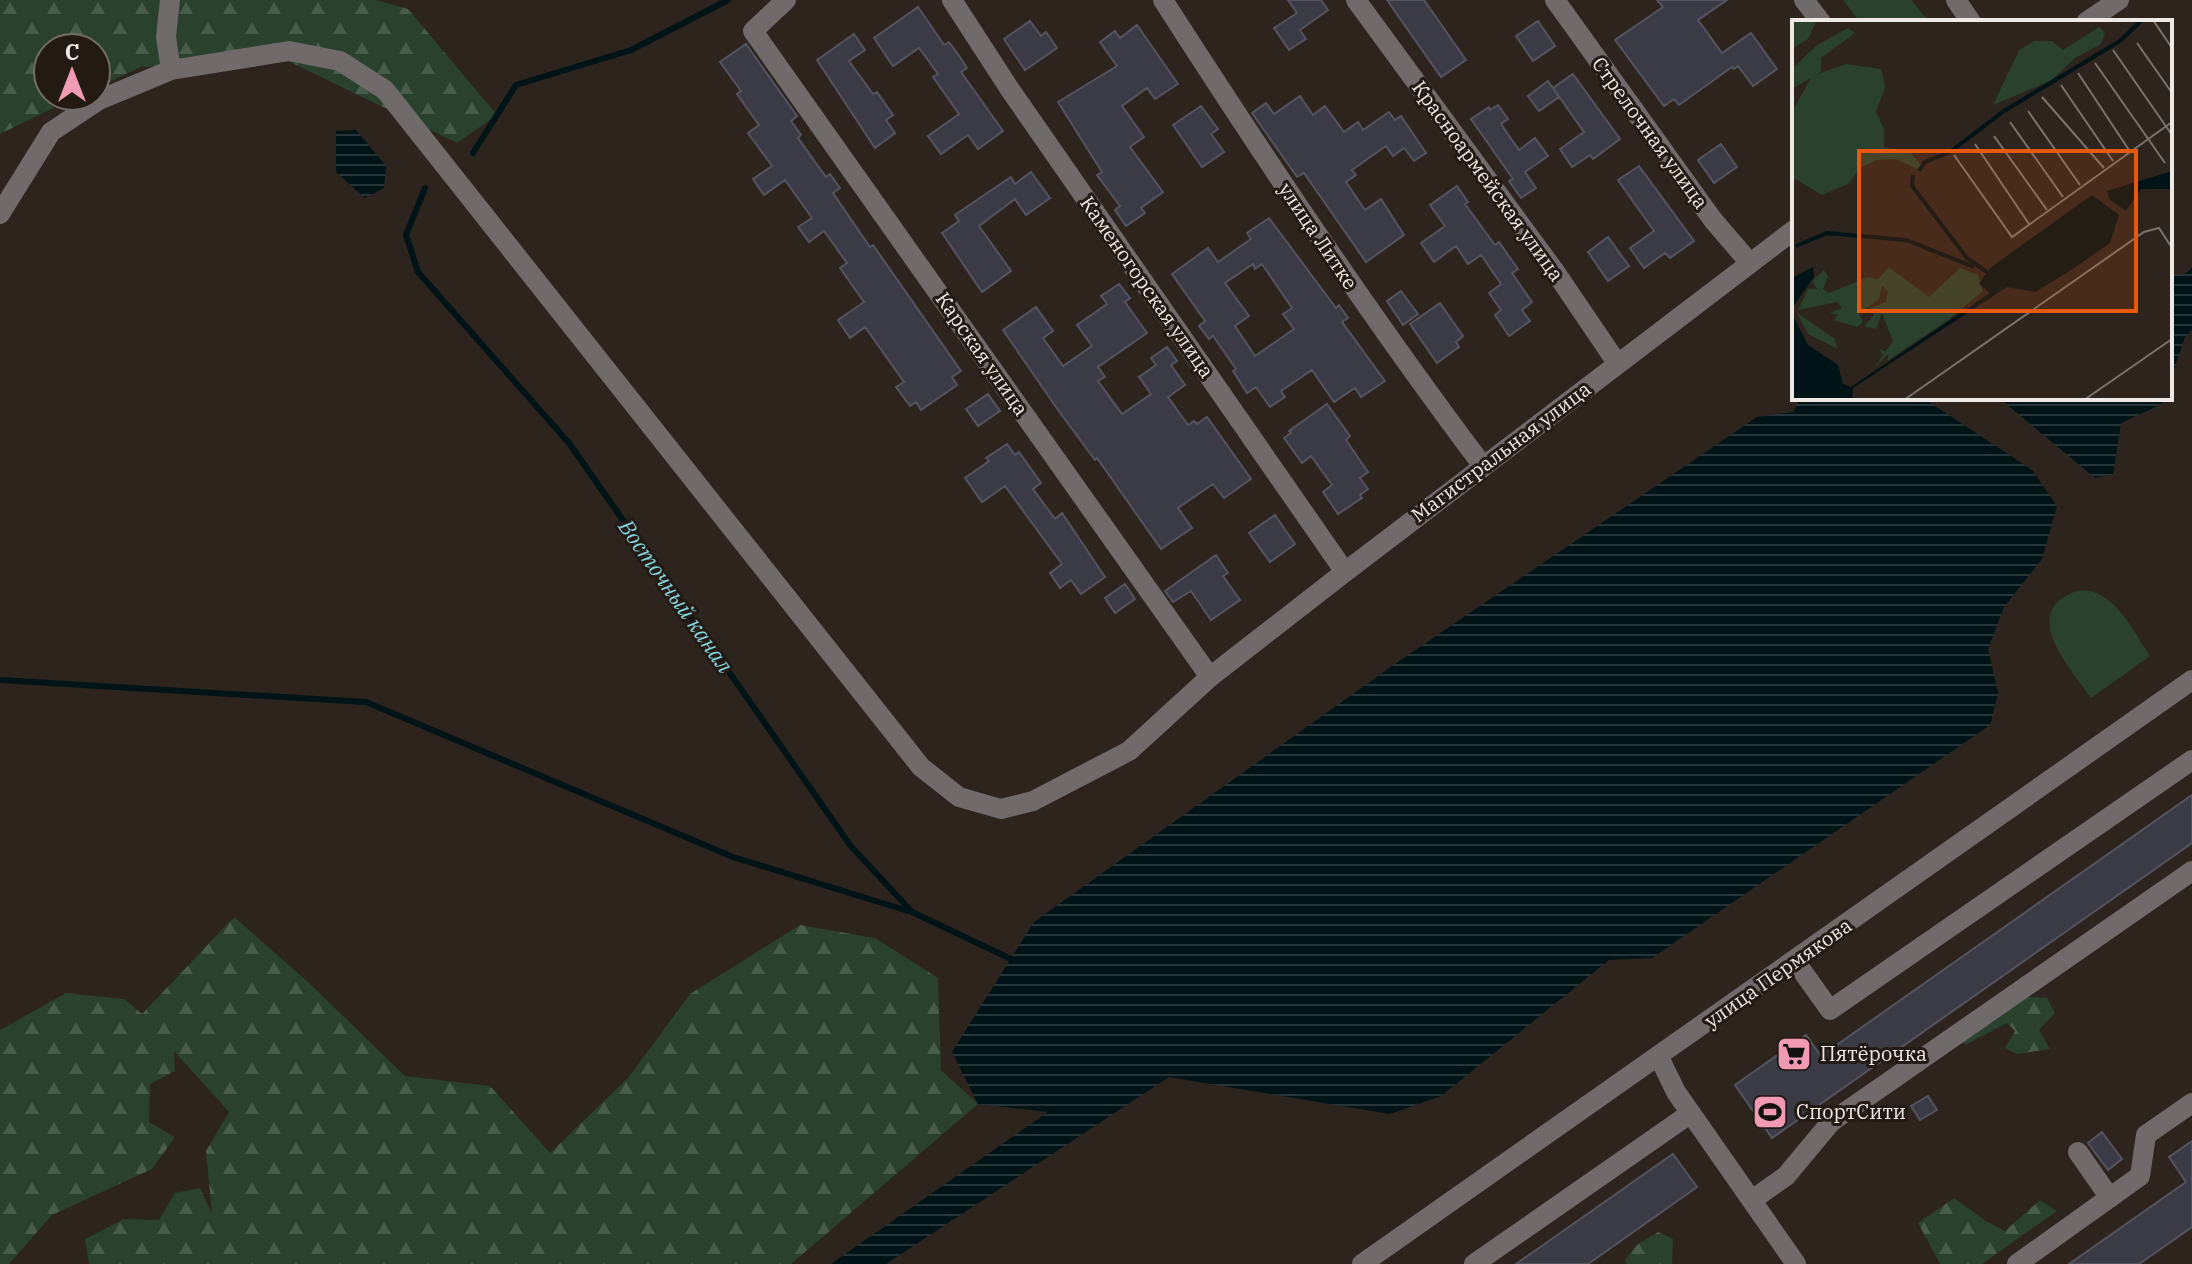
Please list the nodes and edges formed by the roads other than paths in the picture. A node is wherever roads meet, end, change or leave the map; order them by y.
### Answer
1 (170, 0) edge
2 (786, 0) edge
3 (952, 0) edge
4 (1163, 0) edge
5 (1356, 0) edge
6 (1555, 0) edge
7 (1804, 0) edge
8 (1956, 0) edge
9 (2119, 0) edge
10 (1819, 20) edge
11 (1970, 20) edge
12 (2089, 20) edge
13 (171, 70) junction
14 (0, 214) edge
15 (1792, 231) edge
16 (1749, 262) junction
17 (1617, 363) junction
18 (1483, 466) junction
19 (1345, 572) junction
20 (1210, 677) junction
21 (2191, 684) edge
22 (2192, 760) edge
23 (2192, 871) edge
24 (1795, 961) junction
25 (1659, 1057) junction
26 (2192, 1103) edge
27 (1691, 1113) junction
28 (2078, 1152) dead end
29 (2110, 1198) junction
30 (1752, 1200) junction
31 (1362, 1264) edge
32 (1474, 1264) edge
33 (1796, 1264) edge
34 (2017, 1264) edge

1 - 13 street
2 - 20 street, Карская улица
3 - 19 street, Каменогорская улица
4 - 18 street, улица Литке
5 - 17 street, Красноармейская улица
6 - 16 street, Стрелочная улица
7 - 10 street
8 - 11 street
9 - 12 street
13 - 14 street, Магистральная улица
13 - 20 street, Магистральная улица
15 - 16 street, Магистральная улица
16 - 17 street, Магистральная улица
17 - 18 street, Магистральная улица
18 - 19 street, Магистральная улица
19 - 20 street, Магистральная улица
21 - 24 street, улица Пермякова
22 - 24 street
23 - 30 street
24 - 25 street, улица Пермякова
25 - 27 street
25 - 31 street, улица Пермякова
26 - 29 street
27 - 30 street
27 - 32 street
28 - 29 street
29 - 34 street
30 - 33 street

